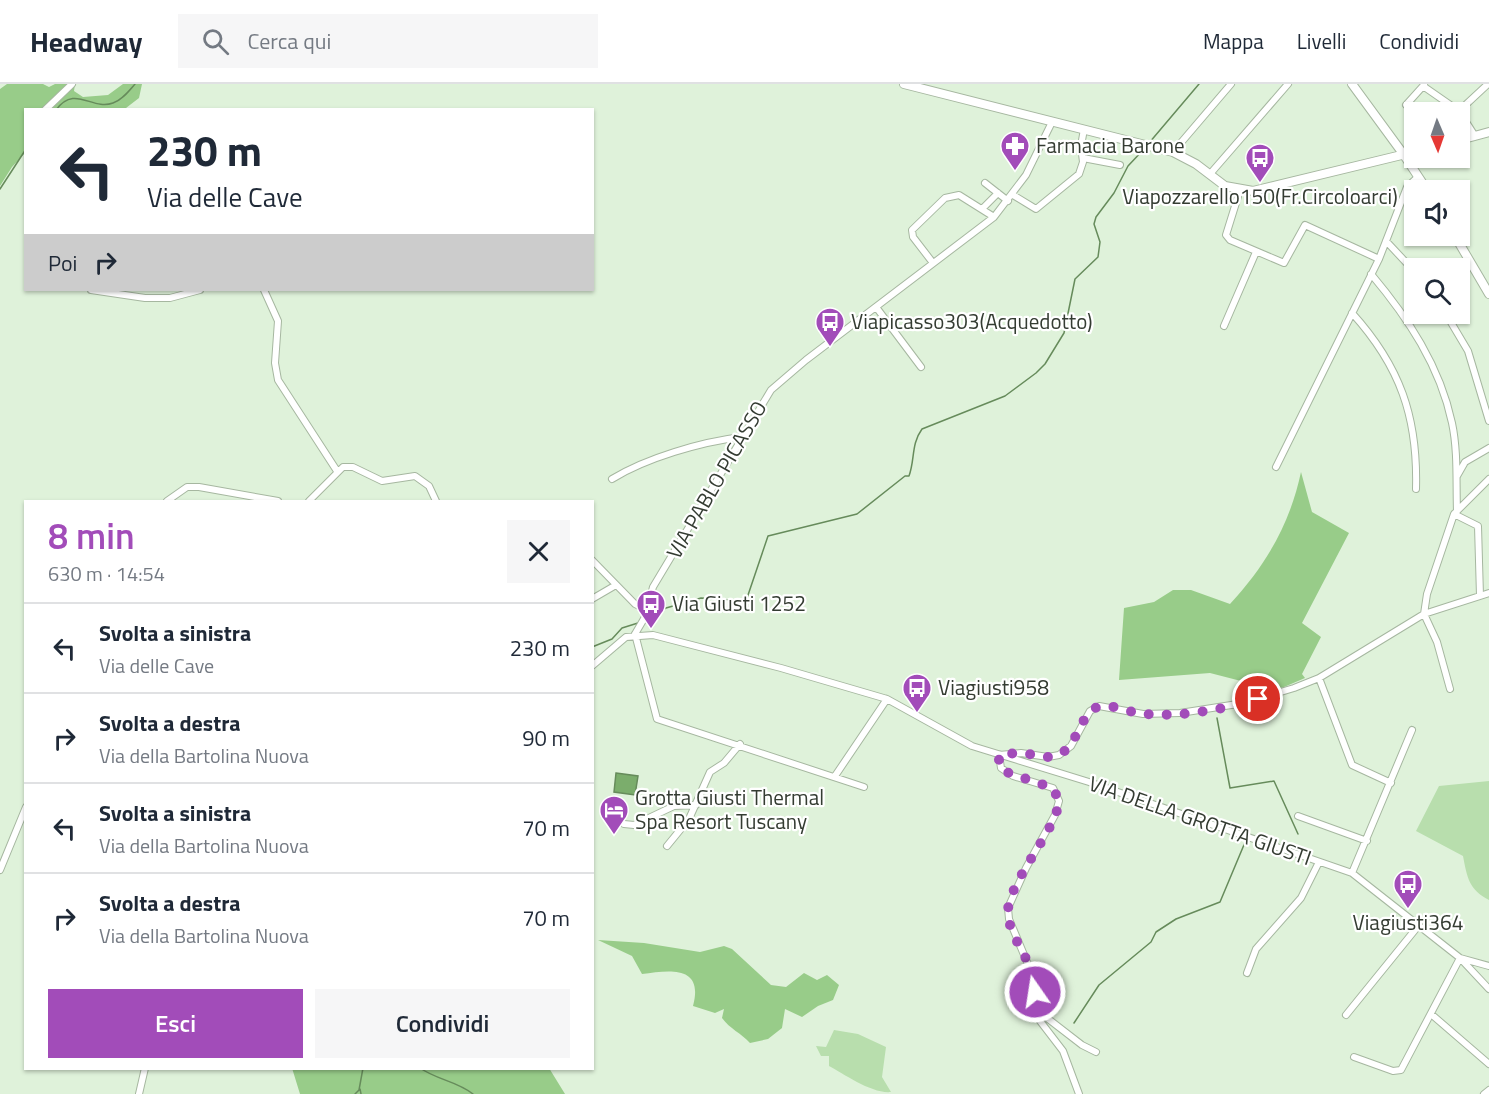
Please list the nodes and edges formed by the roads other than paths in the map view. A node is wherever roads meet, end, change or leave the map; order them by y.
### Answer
1 (72, 84) edge
2 (904, 84) edge
3 (1231, 84) edge
4 (1288, 84) edge
5 (1352, 84) edge
6 (1488, 84) edge
7 (1424, 85) edge
8 (1409, 102) edge
9 (1447, 102) edge
10 (1469, 102) edge
11 (47, 108) edge
12 (1052, 122) junction
13 (1470, 128) edge
14 (1084, 129) junction
15 (1489, 132) edge
16 (1475, 136) junction
17 (1470, 137) edge
18 (1173, 152) junction
19 (1404, 155) joint
20 (1083, 158) junction
21 (1120, 165) dead end
22 (1412, 168) edge
23 (1210, 174) junction
24 (1418, 177) junction
25 (1420, 180) edge
26 (985, 183) dead end
27 (1240, 190) junction
28 (998, 193) junction
29 (1013, 195) junction
30 (1008, 201) junction
31 (982, 209) junction
32 (994, 217) junction
33 (1386, 241) junction
34 (1461, 246) edge
35 (1256, 252) junction
36 (1378, 259) junction
37 (1404, 260) edge
38 (933, 263) junction
39 (1371, 274) junction
40 (99, 291) edge
41 (196, 291) edge
42 (264, 291) edge
43 (1489, 294) edge
44 (876, 307) junction
45 (1352, 313) junction
46 (1452, 324) edge
47 (1224, 326) dead end
48 (921, 366) dead end
49 (1489, 421) edge
50 (741, 438) junction
51 (1489, 448) edge
52 (1276, 466) dead end
53 (337, 471) junction
54 (612, 479) dead end
55 (1456, 479) junction
56 (1489, 479) edge
57 (1416, 489) dead end
58 (168, 500) edge
59 (272, 500) edge
60 (310, 500) edge
61 (436, 500) edge
62 (1456, 512) junction
63 (594, 562) edge
64 (616, 585) junction
65 (1489, 593) edge
66 (1480, 596) junction
67 (594, 598) edge
68 (1424, 614) junction
69 (644, 617) junction
70 (636, 634) junction
71 (594, 664) edge
72 (1319, 678) junction
73 (1450, 689) dead end
74 (887, 699) junction
75 (1412, 730) dead end
76 (740, 744) junction
77 (999, 755) junction
78 (835, 776) junction
79 (1391, 783) junction
80 (864, 787) dead end
81 (696, 805) junction
82 (24, 812) edge
83 (1298, 816) dead end
84 (624, 824) dead end
85 (1367, 841) junction
86 (668, 846) dead end
87 (1319, 862) junction
88 (0, 870) edge
89 (1352, 873) junction
90 (1419, 925) junction
91 (1460, 958) junction
92 (1489, 966) edge
93 (1247, 973) dead end
94 (1489, 989) edge
95 (1037, 1010) junction
96 (1431, 1014) junction
97 (1346, 1015) dead end
98 (1096, 1052) dead end
99 (1354, 1057) dead end
100 (1489, 1064) edge
101 (145, 1070) edge
102 (1489, 1090) edge
103 (139, 1094) edge
104 (1079, 1094) edge
105 (1484, 1094) edge

1 - 11 street
2 - 12 street
3 - 18 street
4 - 23 street
5 - 19 street
6 - 10 street
7 - 8 street
7 - 9 street
12 - 14 street
12 - 29 street, VIA PABLO PICASSO
13 - 16 street
14 - 18 street
14 - 20 street
15 - 16 street
16 - 17 street
18 - 23 street
19 - 27 street
20 - 21 street
20 - 29 street
22 - 24 street
23 - 27 street
24 - 25 street
24 - 33 street
26 - 28 street
27 - 35 street
28 - 30 street
28 - 31 street
29 - 30 street, VIA PABLO PICASSO
30 - 32 street, VIA PABLO PICASSO
31 - 32 street
31 - 38 street
32 - 38 street, VIA PABLO PICASSO
33 - 36 street
33 - 37 street
34 - 43 street
35 - 36 street
35 - 47 street
36 - 39 street
38 - 44 street, VIA PABLO PICASSO
39 - 45 street
39 - 55 street
40 - 41 street
42 - 53 street
44 - 48 street
44 - 50 street, VIA PABLO PICASSO
45 - 52 street
45 - 57 street
46 - 49 street
50 - 54 street
50 - 69 street, VIA PABLO PICASSO
51 - 55 street
53 - 60 street
53 - 61 street
55 - 62 street
56 - 62 street
58 - 59 street
62 - 66 street
62 - 68 street
63 - 64 street
64 - 67 street
64 - 69 street
65 - 66 street
66 - 68 street
68 - 72 street
68 - 73 street
69 - 70 street, VIA PABLO PICASSO
70 - 71 street
70 - 74 street, VIA DELLA GROTTA GIUSTI
70 - 76 street
72 - 77 street
72 - 79 street
74 - 77 street, VIA DELLA GROTTA GIUSTI
74 - 78 street
75 - 79 street
76 - 78 street
76 - 81 street
77 - 87 street, VIA DELLA GROTTA GIUSTI
77 - 95 street
78 - 80 street
79 - 85 street
81 - 84 street
81 - 86 street
82 - 88 street
83 - 85 street
85 - 89 street
87 - 89 street, VIA DELLA GROTTA GIUSTI
87 - 93 street
89 - 90 street, VIA DELLA GROTTA GIUSTI
90 - 91 street, VIA DELLA GROTTA GIUSTI
90 - 97 street
91 - 92 street, VIA DELLA GROTTA GIUSTI
91 - 94 street
91 - 96 street
95 - 98 street
95 - 104 street
96 - 99 street
96 - 100 street
101 - 103 street
102 - 105 street

